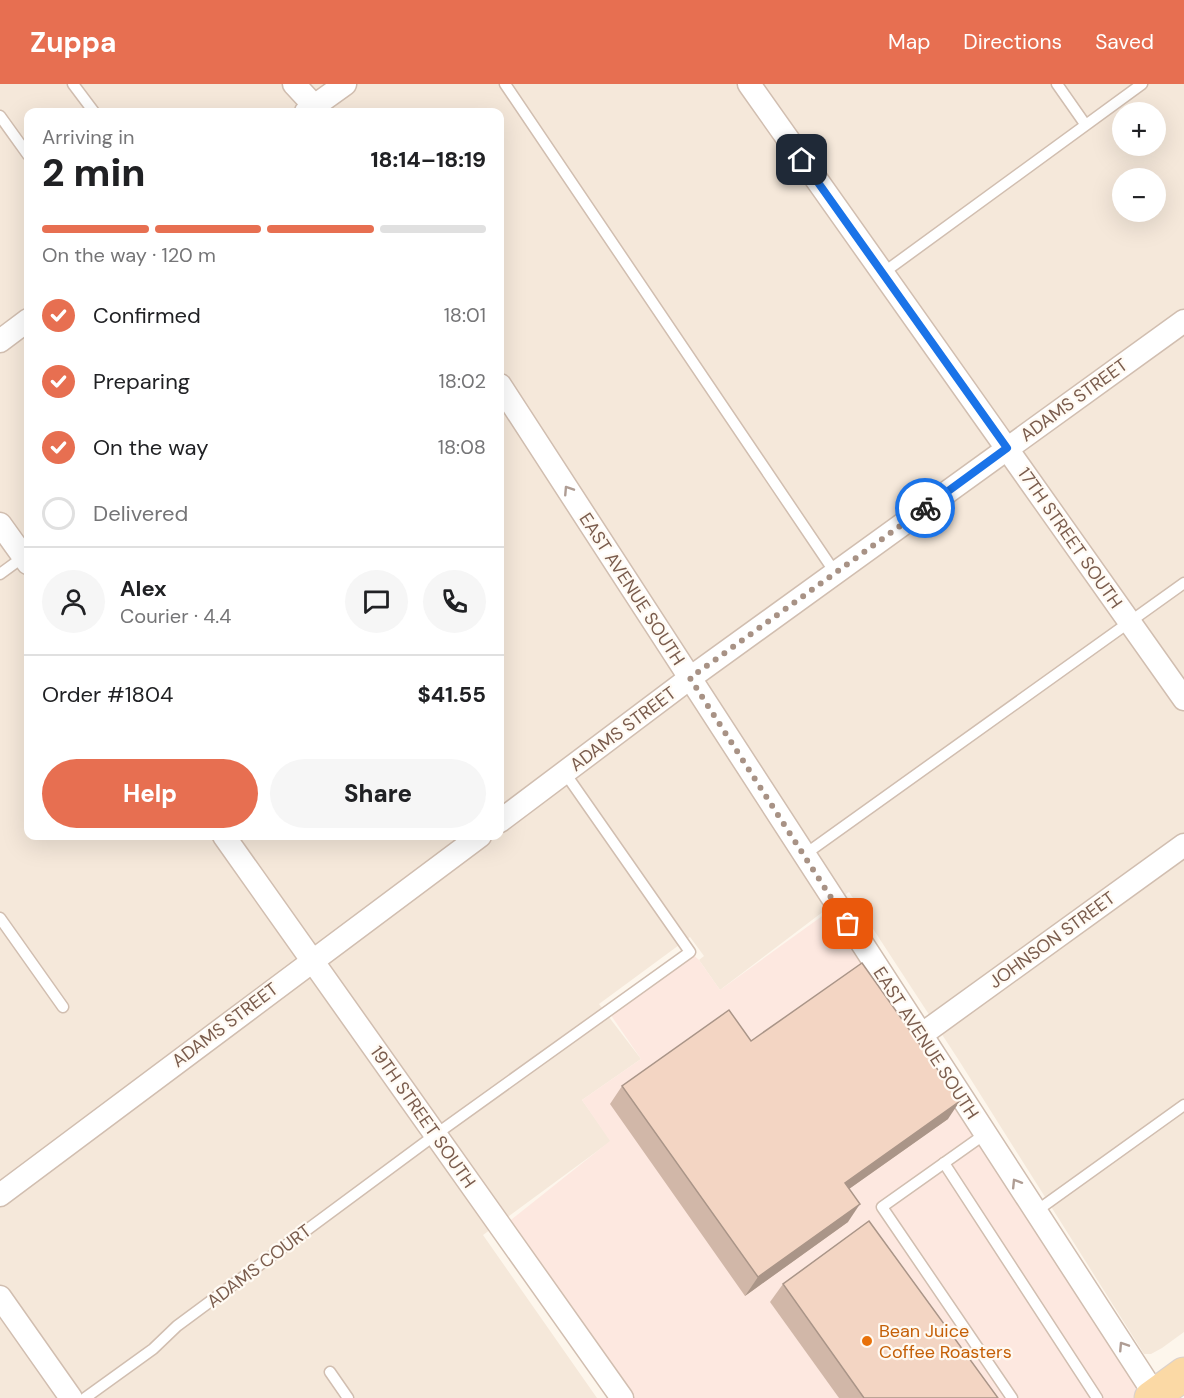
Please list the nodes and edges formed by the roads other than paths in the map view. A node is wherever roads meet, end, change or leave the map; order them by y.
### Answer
1 (74, 84) edge
2 (294, 84) edge
3 (345, 84) edge
4 (505, 84) edge
5 (749, 84) edge
6 (1057, 84) edge
7 (1142, 84) edge
8 (91, 108) edge
9 (312, 108) edge
10 (315, 108) edge
11 (0, 116) edge
12 (1085, 124) junction
13 (24, 149) edge
14 (883, 273) junction
15 (1184, 321) edge
16 (24, 323) edge
17 (0, 341) edge
18 (504, 391) edge
19 (1007, 448) junction
20 (0, 524) edge
21 (24, 554) edge
22 (24, 560) edge
23 (836, 573) junction
24 (0, 574) edge
25 (1184, 583) edge
26 (1129, 622) junction
27 (690, 678) junction
28 (1184, 699) edge
29 (565, 773) junction
30 (504, 818) edge
31 (227, 840) edge
32 (475, 840) edge
33 (1184, 845) edge
34 (803, 855) junction
35 (0, 918) edge
36 (313, 959) junction
37 (63, 1007) dead end
38 (921, 1035) junction
39 (1184, 1105) edge
40 (985, 1134) junction
41 (435, 1135) junction
42 (944, 1163) junction
43 (0, 1195) edge
44 (1035, 1212) junction
45 (0, 1297) edge
46 (330, 1372) dead end
47 (1184, 1374) edge
48 (1154, 1397) edge
49 (71, 1398) edge
50 (85, 1398) edge
51 (348, 1398) edge
52 (622, 1398) edge
53 (1012, 1398) edge
54 (1097, 1398) edge

1 - 8 lane
2 - 9 street
3 - 10 street
4 - 23 lane
5 - 14 street, 17TH STREET SOUTH
6 - 12 lane
7 - 12 lane
11 - 13 lane
12 - 14 lane
14 - 19 street, 17TH STREET SOUTH
15 - 19 street, ADAMS STREET
16 - 17 street
27 -> 18 street, EAST AVENUE SOUTH
19 - 23 street, ADAMS STREET
19 - 26 street, 17TH STREET SOUTH
20 - 21 street
22 - 24 lane
23 - 27 street, ADAMS STREET
25 - 26 lane
26 - 28 street, 17TH STREET SOUTH
26 - 34 lane
27 - 29 street, ADAMS STREET
27 - 34 street, EAST AVENUE SOUTH
29 - 30 street, ADAMS STREET
29 - 41 lane, ADAMS COURT
31 - 36 street, 19TH STREET SOUTH
32 - 36 street, ADAMS STREET
33 - 38 street, JOHNSON STREET
34 - 38 street, EAST AVENUE SOUTH
35 - 37 lane
36 - 41 street, 19TH STREET SOUTH
36 - 43 street, ADAMS STREET
38 - 40 street, EAST AVENUE SOUTH
39 - 44 lane
40 - 42 lane
44 -> 40 street, EAST AVENUE SOUTH
41 - 50 lane, ADAMS COURT
41 - 52 street, 19TH STREET SOUTH
42 - 53 lane
42 - 54 lane
48 -> 44 street, EAST AVENUE SOUTH
45 - 49 street
46 - 51 lane
47 - 48 main road

